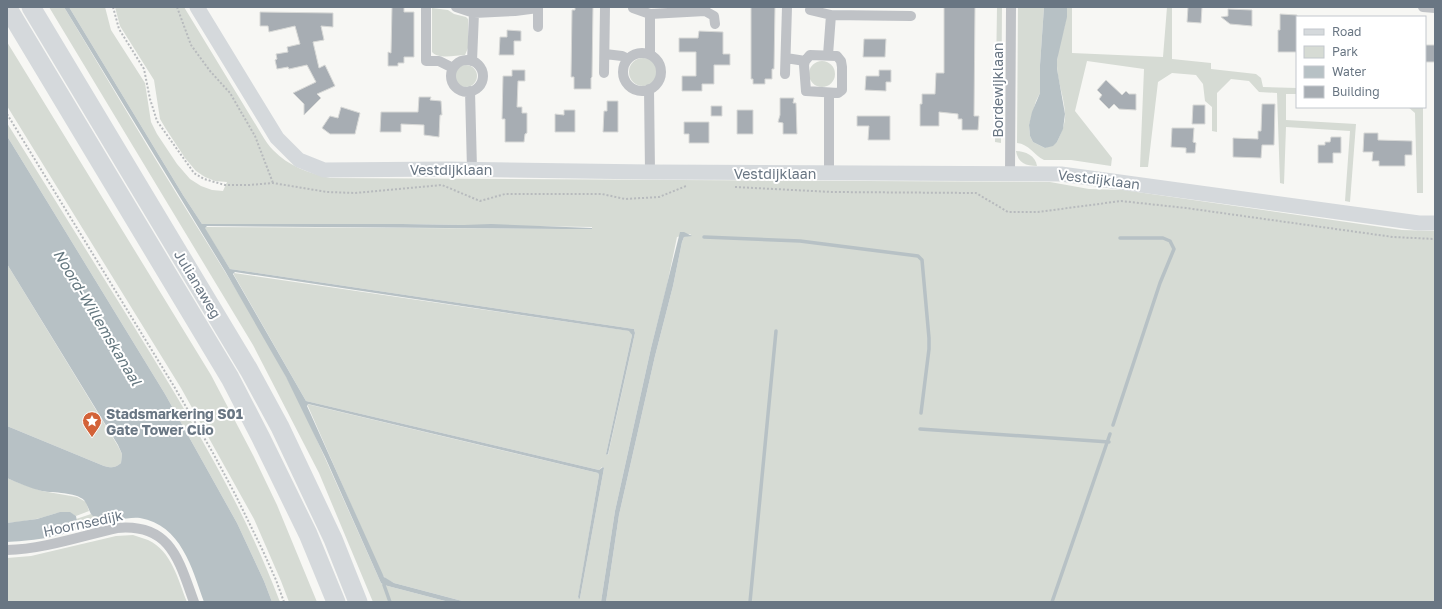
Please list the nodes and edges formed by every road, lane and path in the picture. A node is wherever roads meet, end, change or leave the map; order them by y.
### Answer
1 (7, 7) edge
2 (32, 7) edge
3 (113, 7) edge
4 (177, 7) edge
5 (197, 7) edge
6 (426, 7) edge
7 (456, 7) edge
8 (605, 7) edge
9 (787, 7) edge
10 (1011, 7) edge
11 (1423, 7) edge
12 (633, 8) dead end
13 (1435, 8) edge
14 (810, 10) dead end
15 (474, 12) junction
16 (650, 14) junction
17 (831, 15) junction
18 (911, 16) dead end
19 (714, 24) dead end
20 (538, 27) dead end
21 (605, 54) junction
22 (650, 54) junction
23 (828, 55) junction
24 (786, 58) junction
25 (628, 59) junction
26 (472, 61) junction
27 (805, 61) junction
28 (453, 68) junction
29 (604, 73) dead end
30 (786, 74) dead end
31 (649, 89) junction
32 (470, 91) junction
33 (829, 93) junction
34 (7, 114) edge
35 (472, 169) junction
36 (650, 172) junction
37 (828, 173) junction
38 (1010, 173) junction
39 (273, 183) junction
40 (687, 186) dead end
41 (734, 187) dead end
42 (1435, 224) edge
43 (1435, 239) edge
44 (7, 550) edge
45 (194, 602) edge
46 (284, 602) edge
47 (336, 602) edge
48 (358, 602) edge

1 - 47 highway, Julianaweg
2 - 48 highway, Julianaweg
3 - 39 path
4 - 39 path
5 - 35 street, Vestdijklaan
6 - 28 street
7 - 15 street
8 - 21 street
9 - 24 street
10 - 38 street, Bordewijklaan
11 - 13 street
12 - 16 street
14 - 17 street
15 - 20 street
15 - 26 street
16 - 19 street
16 - 22 street
17 - 18 street
17 - 23 street
21 - 25 street
21 - 29 street
22 - 25 street
22 - 31 street
23 - 27 street
23 - 33 street
24 - 27 street
24 - 30 street
25 - 31 street
26 - 28 street
26 - 32 street
27 - 33 street
28 - 32 street
31 - 36 street
32 - 35 street
33 - 37 street
34 - 46 path
35 - 36 street, Vestdijklaan
36 - 37 street, Vestdijklaan
37 - 38 street, Vestdijklaan
38 - 42 street, Vestdijklaan
39 - 40 path
41 - 43 path
44 - 45 street, Hoornsedijk

